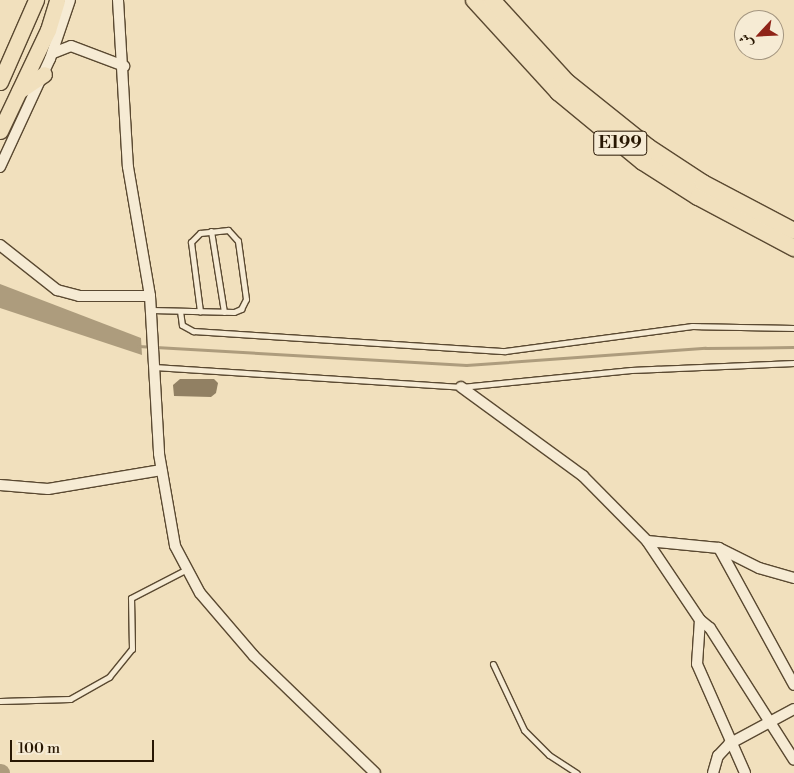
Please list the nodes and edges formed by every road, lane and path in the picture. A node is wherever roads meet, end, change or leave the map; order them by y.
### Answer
1 (36, 0) edge
2 (57, 0) edge
3 (70, 0) edge
4 (118, 0) edge
5 (474, 0) edge
6 (492, 0) edge
7 (60, 31) junction
8 (71, 46) junction
9 (53, 53) junction
10 (124, 66) junction
11 (44, 74) junction
12 (0, 82) edge
13 (18, 92) junction
14 (0, 132) edge
15 (0, 168) edge
16 (211, 231) junction
17 (794, 231) edge
18 (0, 245) edge
19 (794, 248) edge
20 (150, 296) junction
21 (151, 310) junction
22 (180, 311) junction
23 (200, 311) junction
24 (224, 312) junction
25 (794, 328) edge
26 (794, 363) edge
27 (153, 367) junction
28 (461, 387) junction
29 (161, 470) junction
30 (0, 485) edge
31 (647, 541) junction
32 (719, 548) junction
33 (185, 570) junction
34 (794, 578) edge
35 (700, 620) junction
36 (493, 664) dead end
37 (794, 685) edge
38 (0, 701) edge
39 (794, 709) edge
40 (771, 720) junction
41 (729, 744) junction
42 (794, 760) edge
43 (375, 773) edge
44 (577, 773) edge
45 (714, 773) edge
46 (745, 773) edge

1 - 12 main road
2 - 13 main road
3 - 7 street
4 - 10 street
5 - 19 highway, E199
6 - 17 highway, E199
7 - 8 street
7 - 9 street
8 - 9 street
8 - 10 street
9 - 11 street
10 - 20 street
11 - 13 main road
11 - 15 street
13 - 14 main road
16 - 23 lane
16 - 24 lane
16 - 24 lane
18 - 20 street
20 - 21 street
21 - 22 lane
21 - 27 street
22 - 23 lane
22 - 25 lane
23 - 24 lane
26 - 28 lane
27 - 28 lane
27 - 29 street
28 - 31 street
29 - 30 street
29 - 33 street
31 - 32 street
31 - 35 street
32 - 34 street
32 - 37 street
33 - 38 lane
33 - 43 street
35 - 40 street
35 - 41 street
36 - 44 lane
39 - 40 street
40 - 41 street
40 - 42 street
41 - 45 street
41 - 46 street

